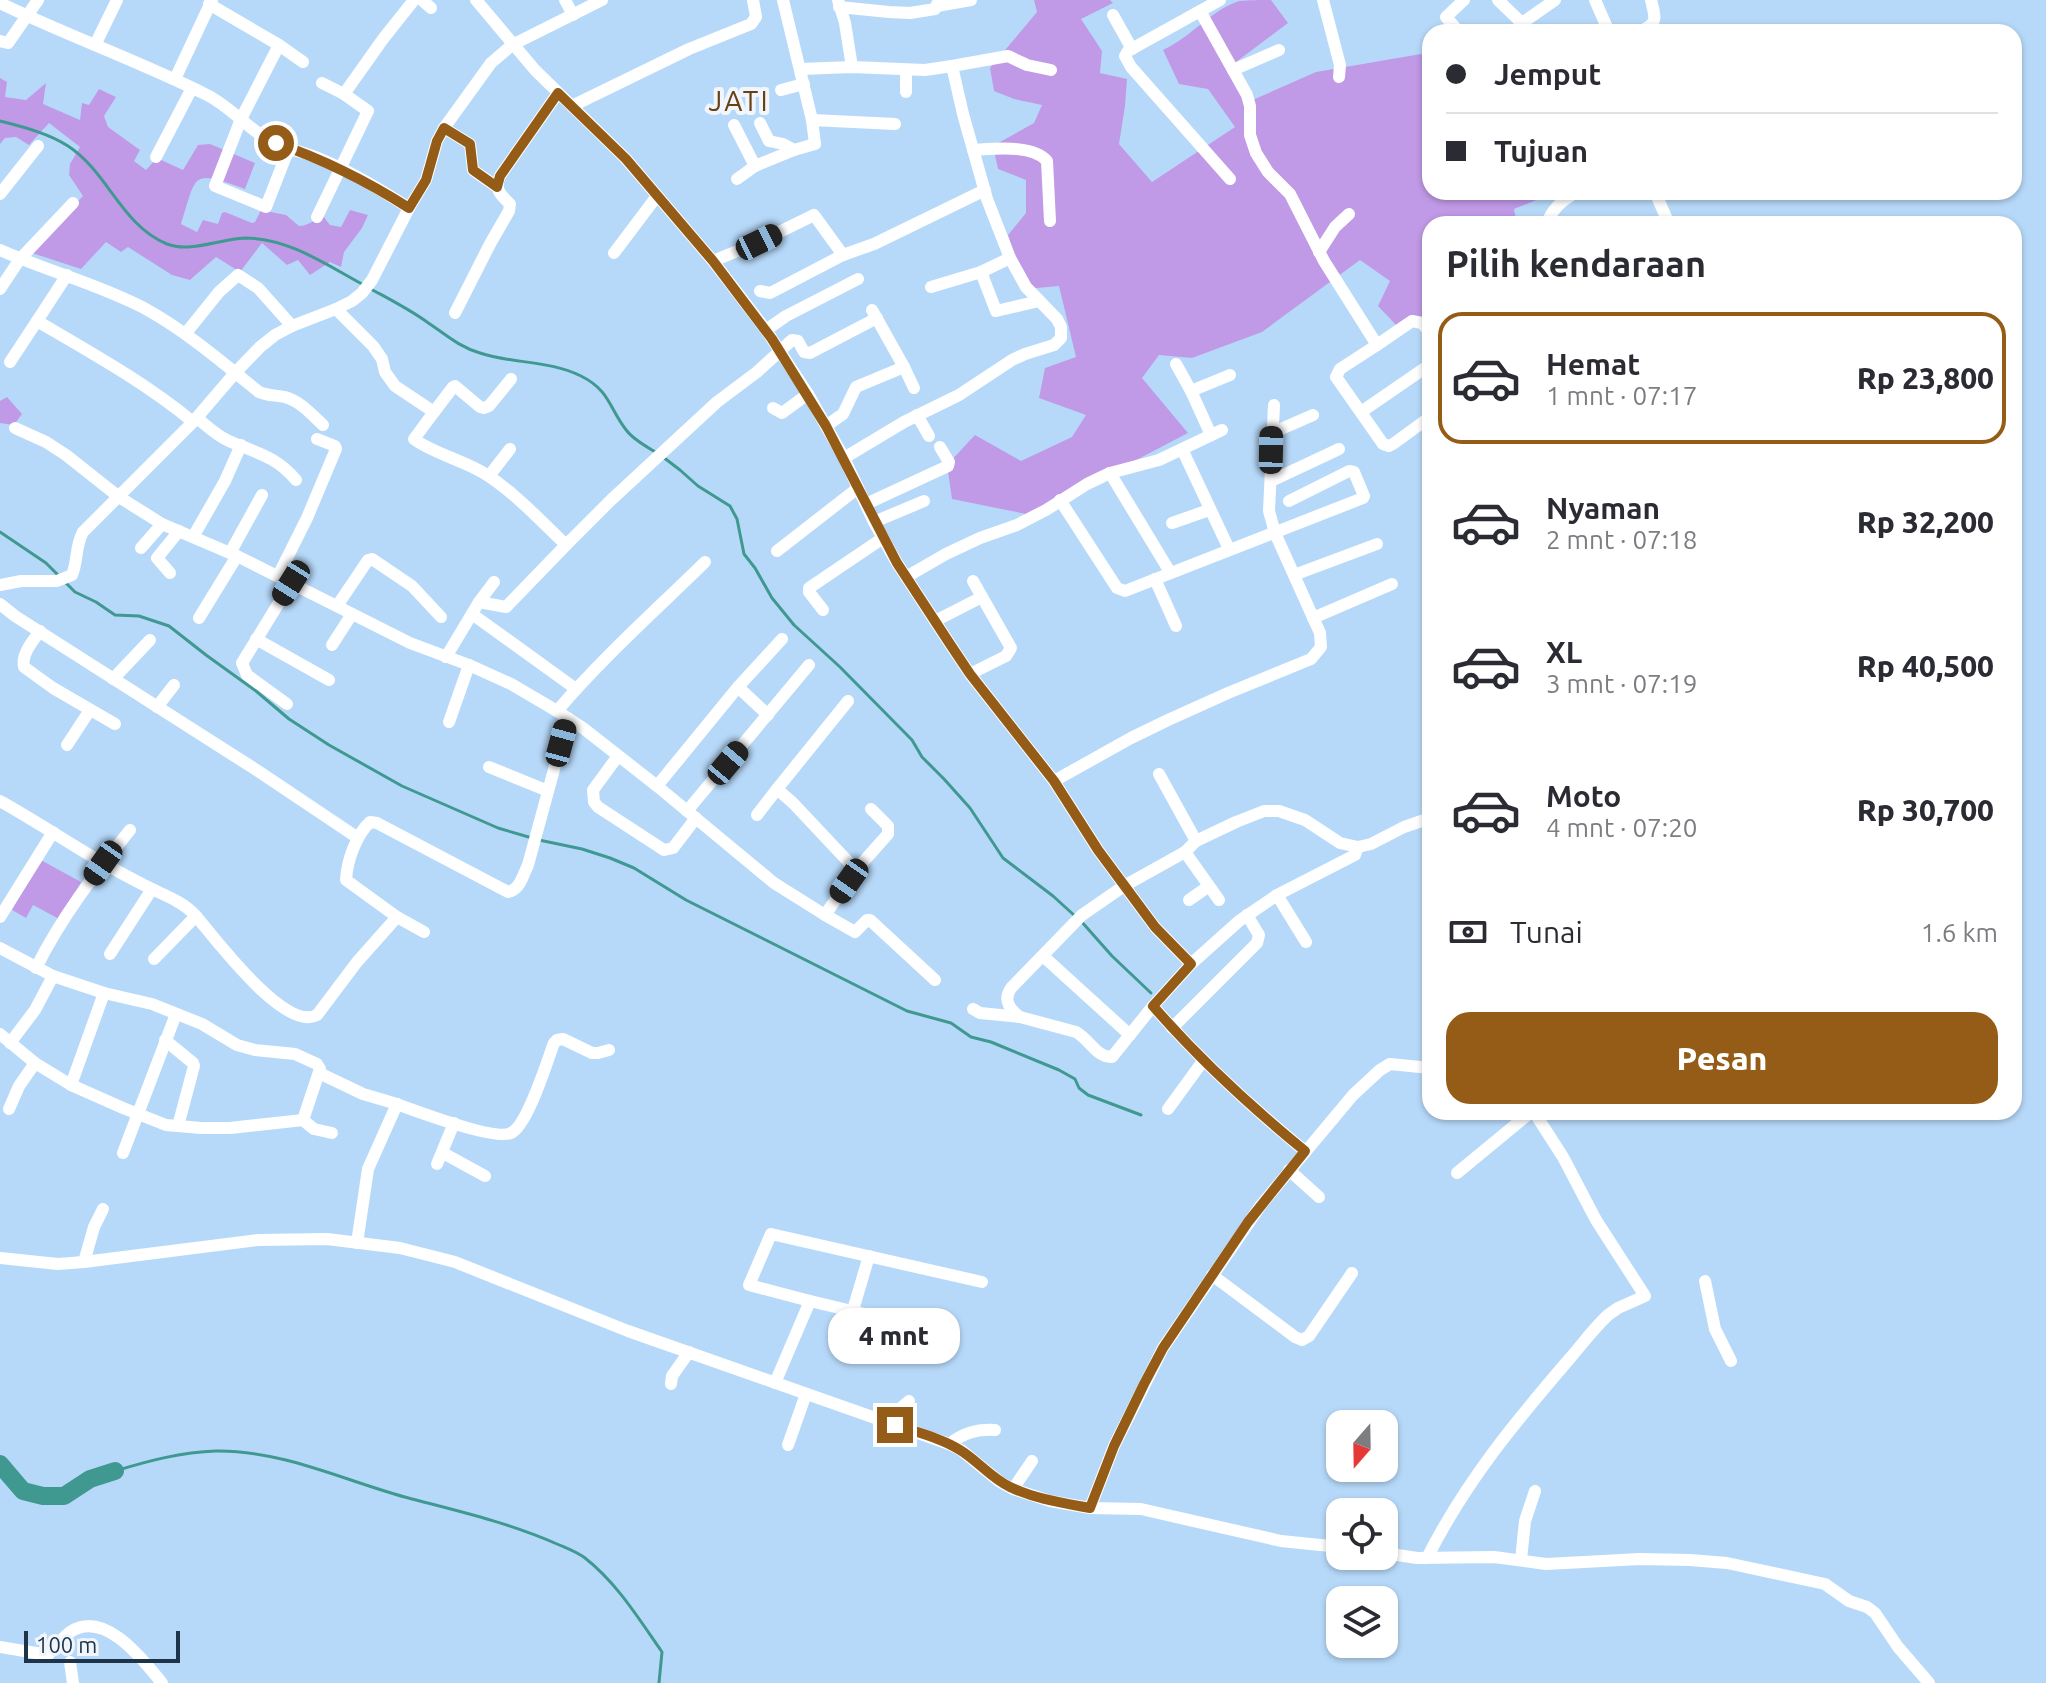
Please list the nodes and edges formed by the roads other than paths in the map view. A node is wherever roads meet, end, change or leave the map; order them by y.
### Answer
1 (38, 0) edge
2 (117, 0) edge
3 (414, 0) edge
4 (476, 0) edge
5 (565, 0) edge
6 (602, 0) edge
7 (753, 0) edge
8 (783, 0) edge
9 (971, 0) edge
10 (1323, 0) edge
11 (1464, 0) edge
12 (1498, 0) edge
13 (1555, 0) edge
14 (1595, 0) edge
15 (1651, 0) edge
16 (211, 2) edge
17 (0, 3) edge
18 (838, 3) edge
19 (938, 3) edge
20 (1209, 4) edge
21 (573, 15) junction
22 (1113, 15) dead end
23 (28, 16) junction
24 (1452, 24) edge
25 (1522, 24) edge
26 (1530, 24) edge
27 (1606, 24) edge
28 (1653, 24) edge
29 (0, 41) edge
30 (95, 45) junction
31 (279, 45) junction
32 (512, 45) junction
33 (1132, 49) junction
34 (1279, 50) dead end
35 (303, 62) dead end
36 (952, 66) junction
37 (852, 67) junction
38 (800, 69) junction
39 (906, 70) junction
40 (1051, 70) dead end
41 (1233, 70) junction
42 (1339, 77) dead end
43 (175, 79) junction
44 (322, 83) dead end
45 (804, 84) junction
46 (192, 88) junction
47 (781, 90) dead end
48 (906, 92) dead end
49 (558, 93) junction
50 (344, 94) junction
51 (572, 106) junction
52 (241, 119) junction
53 (812, 120) junction
54 (760, 123) dead end
55 (895, 124) dead end
56 (734, 125) dead end
57 (444, 128) junction
58 (38, 146) dead end
59 (289, 148) junction
60 (794, 150) junction
61 (973, 150) junction
62 (156, 157) dead end
63 (755, 166) junction
64 (339, 167) junction
65 (737, 179) dead end
66 (1230, 179) dead end
67 (497, 187) junction
68 (985, 190) junction
69 (0, 194) edge
70 (657, 196) junction
71 (1566, 200) edge
72 (73, 203) dead end
73 (409, 208) junction
74 (1349, 214) dead end
75 (1550, 216) edge
76 (317, 217) dead end
77 (1050, 221) dead end
78 (0, 250) edge
79 (1319, 252) junction
80 (614, 253) dead end
81 (843, 255) junction
82 (1010, 258) junction
83 (20, 259) junction
84 (713, 261) junction
85 (981, 272) junction
86 (67, 275) junction
87 (858, 279) dead end
88 (931, 287) dead end
89 (0, 289) edge
90 (760, 291) dead end
91 (1039, 301) junction
92 (336, 309) junction
93 (455, 313) dead end
94 (37, 321) junction
95 (1422, 323) edge
96 (292, 326) junction
97 (766, 330) junction
98 (186, 333) junction
99 (1377, 345) junction
100 (780, 350) junction
101 (10, 362) dead end
102 (1176, 364) dead end
103 (904, 367) junction
104 (1422, 370) edge
105 (235, 373) junction
106 (1230, 375) dead end
107 (511, 379) dead end
108 (914, 388) dead end
109 (1191, 391) junction
110 (808, 394) junction
111 (1274, 405) dead end
112 (773, 408) dead end
113 (434, 412) junction
114 (1361, 412) junction
115 (917, 415) junction
116 (1313, 415) dead end
117 (195, 420) junction
118 (1422, 423) edge
119 (323, 425) dead end
120 (826, 426) junction
121 (15, 428) dead end
122 (1272, 433) junction
123 (929, 436) dead end
124 (317, 439) dead end
125 (241, 445) junction
126 (940, 447) dead end
127 (510, 449) dead end
128 (1182, 449) junction
129 (1339, 449) dead end
130 (844, 458) junction
131 (1110, 473) junction
132 (489, 476) junction
133 (296, 480) dead end
134 (1271, 481) junction
135 (858, 488) junction
136 (262, 495) dead end
137 (119, 497) junction
138 (1060, 500) junction
139 (924, 501) dead end
140 (1289, 501) dead end
141 (866, 504) junction
142 (1209, 510) junction
143 (874, 522) junction
144 (1172, 523) dead end
145 (162, 524) junction
146 (179, 531) junction
147 (1275, 533) junction
148 (193, 537) junction
149 (883, 538) junction
150 (1377, 544) dead end
151 (566, 545) junction
152 (141, 548) dead end
153 (1229, 549) junction
154 (777, 551) dead end
155 (234, 554) junction
156 (705, 562) dead end
157 (1170, 572) junction
158 (170, 573) dead end
159 (1294, 575) junction
160 (278, 576) junction
161 (906, 577) junction
162 (1155, 579) junction
163 (973, 581) dead end
164 (494, 582) dead end
165 (291, 583) junction
166 (1392, 584) dead end
167 (0, 585) edge
168 (982, 597) junction
169 (0, 604) edge
170 (337, 606) junction
171 (476, 608) junction
172 (823, 610) dead end
173 (352, 614) junction
174 (441, 617) dead end
175 (199, 618) dead end
176 (1313, 618) junction
177 (935, 621) junction
178 (1176, 626) dead end
179 (40, 631) junction
180 (256, 639) junction
181 (782, 639) dead end
182 (150, 640) dead end
183 (332, 645) dead end
184 (446, 657) junction
185 (469, 665) junction
186 (809, 665) dead end
187 (970, 674) junction
188 (113, 679) junction
189 (329, 680) dead end
190 (174, 685) dead end
191 (738, 687) junction
192 (576, 689) junction
193 (848, 701) dead end
194 (287, 704) dead end
195 (157, 707) junction
196 (90, 710) junction
197 (562, 714) junction
198 (768, 715) junction
199 (449, 722) dead end
200 (115, 724) dead end
201 (67, 745) dead end
202 (618, 756) junction
203 (489, 767) dead end
204 (1159, 774) dead end
205 (1054, 781) junction
206 (657, 786) junction
207 (777, 789) junction
208 (548, 791) junction
209 (1, 803) edge
210 (871, 809) dead end
211 (692, 814) junction
212 (757, 815) dead end
213 (1422, 821) edge
214 (130, 830) dead end
215 (53, 832) junction
216 (358, 838) junction
217 (1196, 841) junction
218 (1358, 847) junction
219 (1185, 852) junction
220 (103, 863) junction
221 (856, 870) junction
222 (1124, 886) junction
223 (1209, 886) junction
224 (152, 889) junction
225 (1277, 895) junction
226 (1189, 900) dead end
227 (1219, 900) dead end
228 (825, 915) junction
229 (1247, 915) junction
230 (196, 916) junction
231 (0, 917) edge
232 (397, 917) junction
233 (424, 932) dead end
234 (1306, 942) dead end
235 (0, 948) edge
236 (110, 954) dead end
237 (1043, 956) junction
238 (154, 959) dead end
239 (1191, 964) junction
240 (36, 968) junction
241 (53, 976) junction
242 (935, 980) dead end
243 (104, 993) junction
244 (1153, 1006) junction
245 (973, 1009) dead end
246 (176, 1014) junction
247 (1020, 1017) junction
248 (1172, 1028) junction
249 (1130, 1035) junction
250 (5, 1038) edge
251 (165, 1040) junction
252 (609, 1050) dead end
253 (1203, 1061) junction
254 (35, 1063) junction
255 (1422, 1067) edge
256 (319, 1073) junction
257 (71, 1085) junction
258 (397, 1104) junction
259 (9, 1109) dead end
260 (1168, 1109) dead end
261 (138, 1114) junction
262 (303, 1120) junction
263 (1522, 1120) edge
264 (1538, 1120) edge
265 (454, 1123) junction
266 (178, 1126) junction
267 (332, 1133) dead end
268 (1305, 1151) junction
269 (123, 1153) dead end
270 (1289, 1170) junction
271 (1457, 1173) dead end
272 (485, 1176) dead end
273 (1319, 1197) dead end
274 (103, 1209) dead end
275 (357, 1243) junction
276 (869, 1256) junction
277 (0, 1258) edge
278 (84, 1262) junction
279 (1352, 1273) dead end
280 (1212, 1275) junction
281 (1705, 1281) dead end
282 (982, 1282) dead end
283 (810, 1301) junction
284 (853, 1310) junction
285 (894, 1321) dead end
286 (689, 1352) junction
287 (1731, 1361) dead end
288 (775, 1383) junction
289 (671, 1384) dead end
290 (806, 1394) junction
291 (909, 1401) dead end
292 (895, 1425) junction
293 (995, 1430) dead end
294 (949, 1444) junction
295 (788, 1445) dead end
296 (1032, 1461) dead end
297 (1013, 1489) junction
298 (1535, 1491) dead end
299 (1090, 1508) junction
300 (1326, 1546) edge
301 (1398, 1555) edge
302 (1427, 1558) junction
303 (1521, 1560) junction
304 (0, 1647) edge
305 (70, 1662) dead end
306 (73, 1683) edge
307 (162, 1683) edge
308 (1929, 1683) edge

1 - 23 street
2 - 30 street
3 - 50 street
4 - 32 street
5 - 21 street
6 - 21 street
7 - 51 street
8 - 38 street
9 - 19 street
10 - 42 street
11 - 24 street
12 - 25 street
13 - 26 street
14 - 27 street
15 - 28 street
16 - 31 street
16 - 43 street
17 - 23 street
18 - 19 street
18 - 37 street
20 - 33 street
20 - 41 street
21 - 32 street
22 - 33 street
23 - 29 street
23 - 30 street
30 - 43 street
31 - 35 street
31 - 52 street
32 - 49 street
32 - 57 street
33 - 66 street
34 - 41 street
36 - 39 street
36 - 40 street
36 - 61 street
37 - 38 street
37 - 39 street
38 - 45 street
39 - 48 street
41 - 79 street
43 - 46 street
44 - 50 street
45 - 47 street
45 - 53 street
46 - 52 street
46 - 62 street
49 - 51 street
49 - 67 street
50 - 64 street
51 - 70 street
52 - 59 street
52 - 59 street
53 - 55 street
53 - 60 street
54 - 60 street
56 - 63 street
57 - 67 street
57 - 73 street
58 - 69 street
59 - 64 street
60 - 63 street
61 - 68 street
61 - 77 street
63 - 65 street
64 - 73 street
64 - 76 street
67 - 93 street
68 - 81 street
68 - 82 street
70 - 80 street
70 - 84 street
71 - 75 street
72 - 83 street
73 - 92 street
74 - 79 street
78 - 83 street
79 - 99 street
81 - 84 street
81 - 90 street
82 - 85 street
82 - 91 street
83 - 86 street
83 - 89 street
84 - 97 street
85 - 88 street
85 - 91 street
86 - 94 street
86 - 98 street
87 - 97 street
91 - 115 street
92 - 96 street
92 - 113 street
94 - 101 street
94 - 117 street
95 - 99 street
96 - 98 street
96 - 105 street
97 - 100 street
98 - 105 street
99 - 114 street
100 - 103 street
100 - 110 street
100 - 151 street
102 - 109 street
103 - 108 street
103 - 120 street
104 - 114 street
105 - 117 street
105 - 119 street
106 - 109 street
107 - 113 street
109 - 128 street
110 - 112 street
110 - 120 street
111 - 122 street
113 - 132 street
114 - 118 street
115 - 123 street
115 - 130 street
116 - 122 street
117 - 125 street
117 - 137 street
120 - 130 street
121 - 137 street
122 - 134 street
124 - 160 street
125 - 133 street
125 - 148 street
126 - 141 street
127 - 132 street
128 - 131 street
128 - 142 street
129 - 134 street
130 - 135 street
131 - 138 street
131 - 157 street
132 - 151 street
134 - 147 street
135 - 141 street
135 - 154 street
136 - 155 street
137 - 145 street
137 - 167 street
138 - 161 street
138 - 162 street
139 - 143 street
140 - 147 street
141 - 143 street
142 - 144 street
142 - 153 street
143 - 149 street
145 - 146 street
145 - 152 street
146 - 148 street
146 - 158 street
147 - 153 street
147 - 159 street
148 - 155 street
149 - 161 street
149 - 172 street
150 - 159 street
151 - 171 street
153 - 157 street
155 - 160 street
155 - 175 street
156 - 192 street
157 - 162 street
159 - 176 street
160 - 165 street
161 - 177 street
162 - 178 street
163 - 168 street
164 - 171 street
165 - 170 street
165 - 180 street
166 - 176 street
168 - 177 street
168 - 187 street
169 - 179 street
170 - 173 street
170 - 174 street
171 - 184 street
171 - 192 street
173 - 183 street
173 - 184 street
176 - 205 street
177 - 187 street
179 - 188 street
179 - 196 street
180 - 189 street
180 - 194 street
181 - 191 street
182 - 188 street
184 - 185 street
185 - 197 street
185 - 199 street
186 - 198 street
187 - 205 street
188 - 195 street
190 - 195 street
191 - 198 street
191 - 206 street
192 - 197 street
193 - 207 street
195 - 216 street
196 - 200 street
196 - 201 street
197 - 202 street
197 - 208 street
198 - 211 street
202 - 206 street
202 - 211 street
203 - 208 street
204 - 217 street
205 - 222 street
206 - 211 street
207 - 212 street
207 - 221 street
208 - 216 street
209 - 215 street
210 - 221 street
211 - 228 street
213 - 218 street
214 - 220 street
215 - 220 street
215 - 231 street
216 - 232 street
217 - 218 street
217 - 219 street
218 - 225 street
219 - 222 street
219 - 223 street
220 - 224 street
220 - 240 street
221 - 228 street
222 - 237 street
222 - 239 street
223 - 226 street
223 - 227 street
224 - 230 street
224 - 236 street
225 - 229 street
225 - 234 street
228 - 242 street
229 - 239 street
229 - 248 street
230 - 232 street
230 - 238 street
232 - 233 street
235 - 240 street
237 - 247 street
237 - 249 street
239 - 244 street
240 - 241 street
241 - 243 street
241 - 250 street
243 - 246 street
243 - 257 street
244 - 248 street
244 - 249 street
245 - 247 street
246 - 251 street
246 - 256 street
247 - 249 street
248 - 253 street
250 - 254 street
251 - 261 street
251 - 266 street
252 - 265 street
253 - 260 street
253 - 268 street
254 - 257 street
254 - 259 street
255 - 268 street
256 - 258 street
256 - 262 street
257 - 261 street
258 - 265 street
258 - 275 street
261 - 266 street
261 - 269 street
262 - 266 street
262 - 267 street
263 - 271 street
264 - 302 street
265 - 272 street
268 - 270 street
270 - 273 street
270 - 280 street
274 - 278 street
275 - 278 street
275 - 286 street
276 - 282 street
276 - 283 street
276 - 284 street
277 - 278 street
279 - 280 street
280 - 299 street
281 - 287 street
283 - 284 street
283 - 288 street
284 - 285 street
286 - 288 street
286 - 289 street
288 - 290 street
290 - 292 street
290 - 295 street
291 - 292 street
292 - 294 street
293 - 294 street
294 - 297 street
296 - 297 street
297 - 299 street
298 - 303 street
299 - 300 street
301 - 302 street
302 - 303 street
303 - 308 street
304 - 307 street
305 - 306 street

